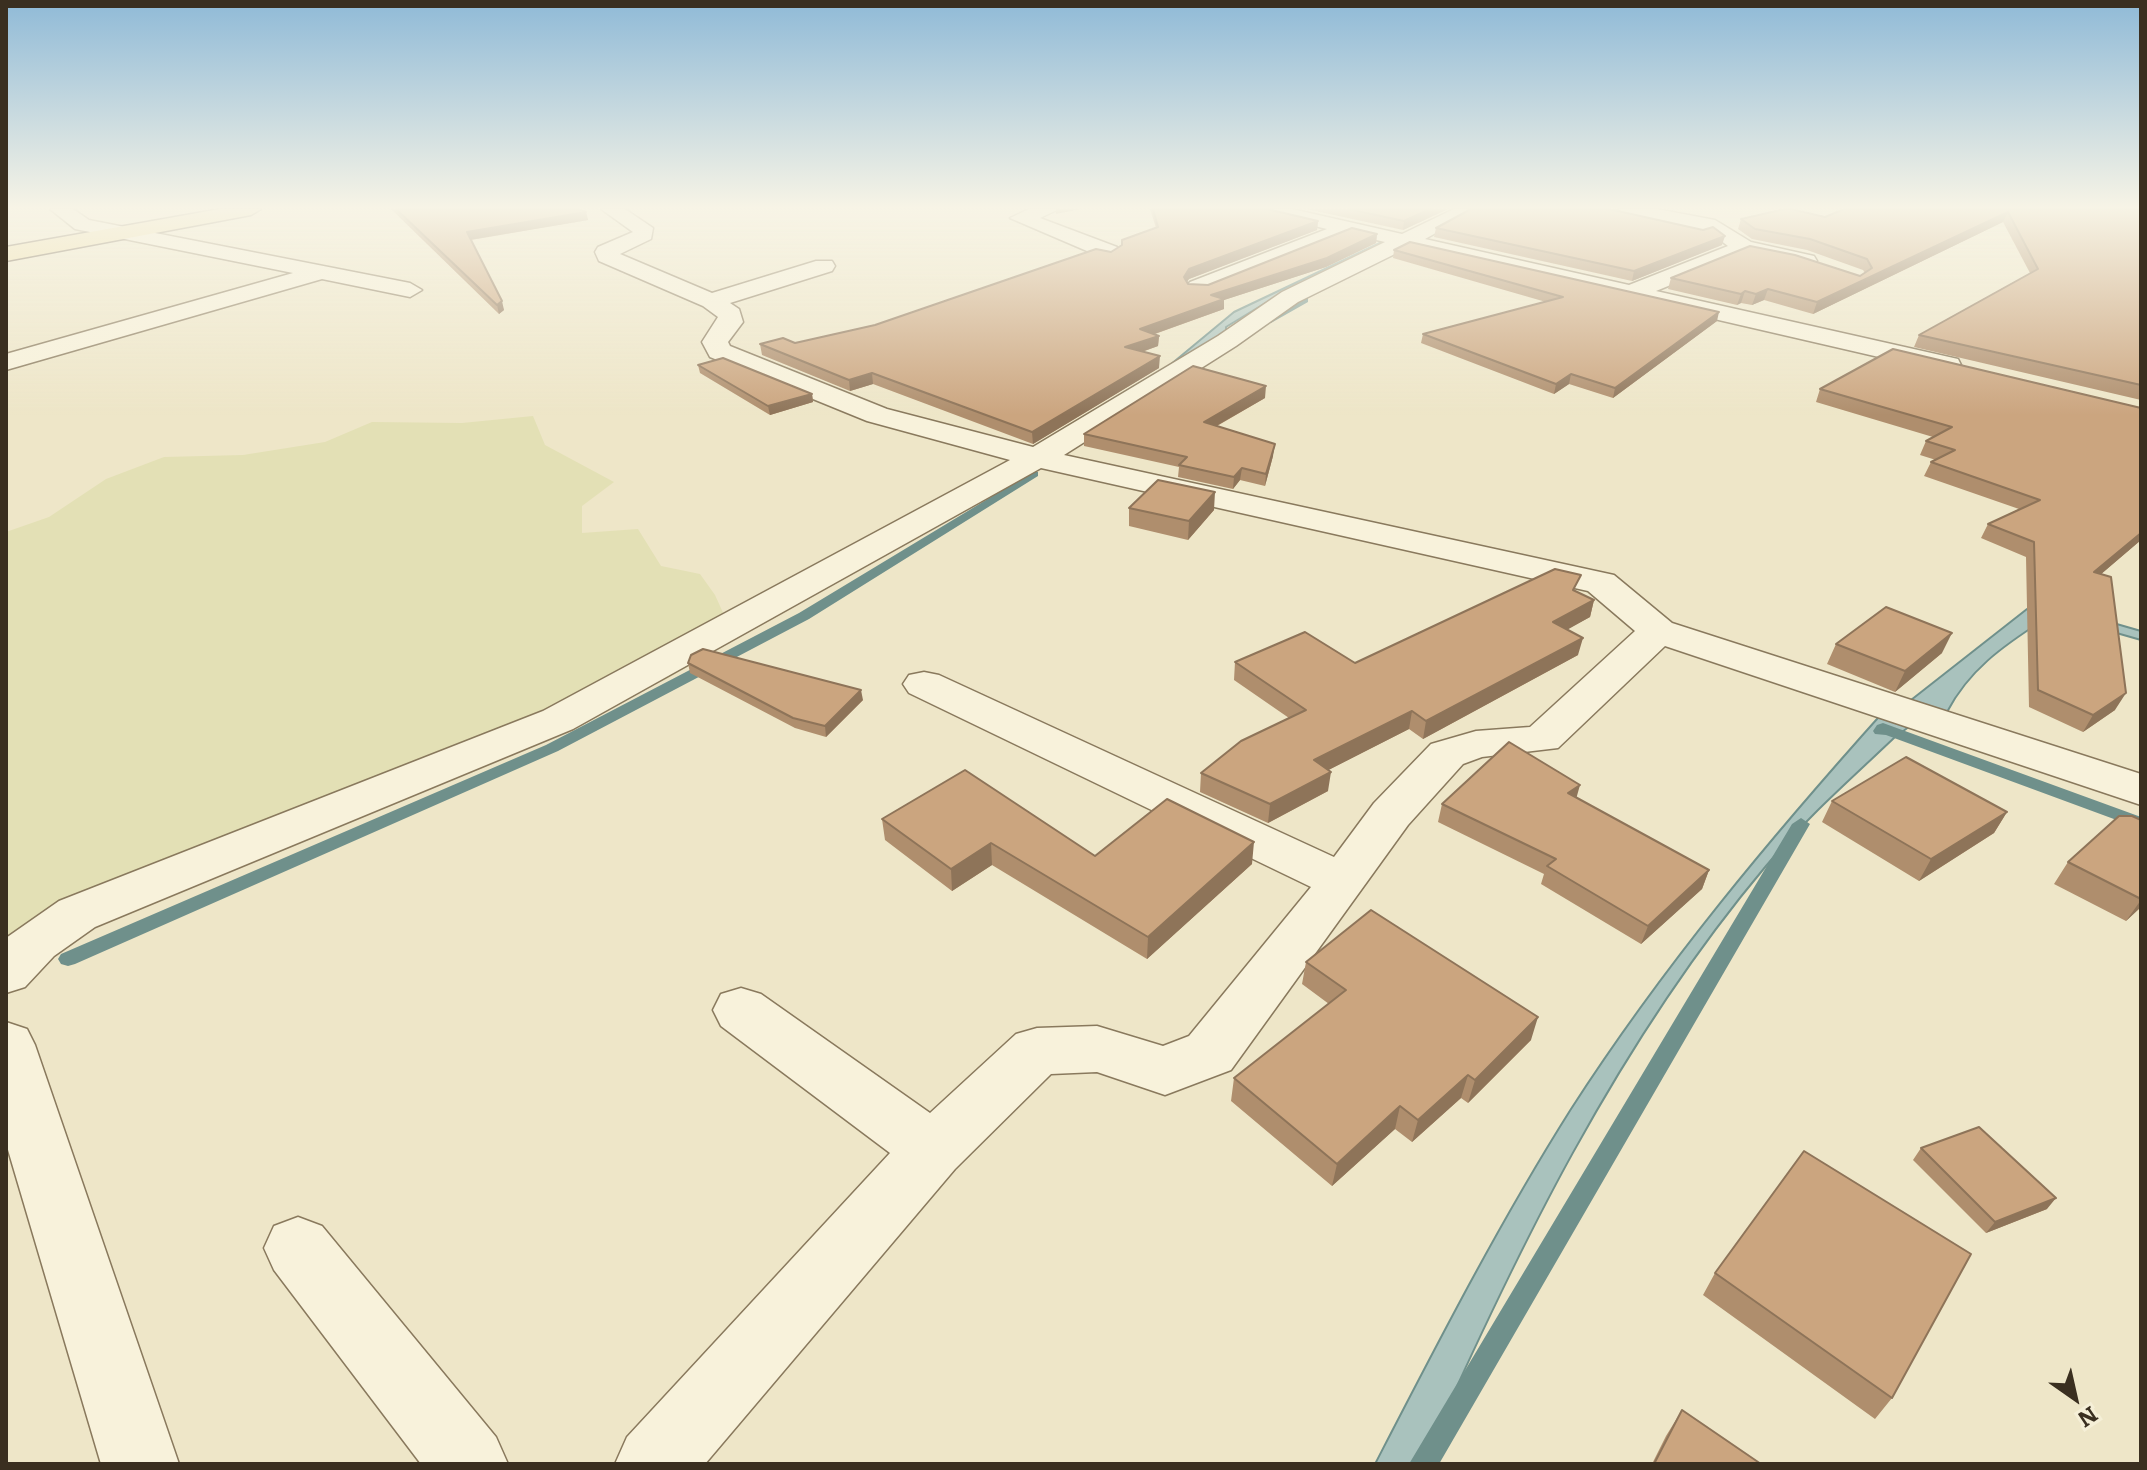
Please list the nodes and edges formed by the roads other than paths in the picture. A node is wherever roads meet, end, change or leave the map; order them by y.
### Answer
1 (302, 278) edge
2 (349, 278) edge
3 (657, 278) edge
4 (787, 278) edge
5 (1222, 278) edge
6 (1328, 278) edge
7 (1576, 278) edge
8 (1668, 278) edge
9 (1198, 287) edge
10 (410, 290) dead end
11 (1635, 291) junction
12 (711, 301) junction
13 (6, 362) edge
14 (1977, 372) edge
15 (1037, 458) junction
16 (1658, 631) junction
17 (924, 684) dead end
18 (2141, 790) edge
19 (1343, 882) junction
20 (6, 972) edge
21 (741, 1010) dead end
22 (6, 1045) edge
23 (933, 1150) junction
24 (298, 1248) dead end
25 (140, 1464) edge
26 (469, 1464) edge
27 (654, 1464) edge

1 - 13 street
2 - 10 street
3 - 12 street
4 - 12 street
5 - 9 street
6 - 15 street
7 - 11 street
8 - 11 street
11 - 14 street
12 - 15 street
15 - 16 street
15 - 20 street
16 - 18 street
16 - 19 street
17 - 19 street
19 - 23 street
21 - 23 street
22 - 25 street
23 - 27 street
24 - 26 street

